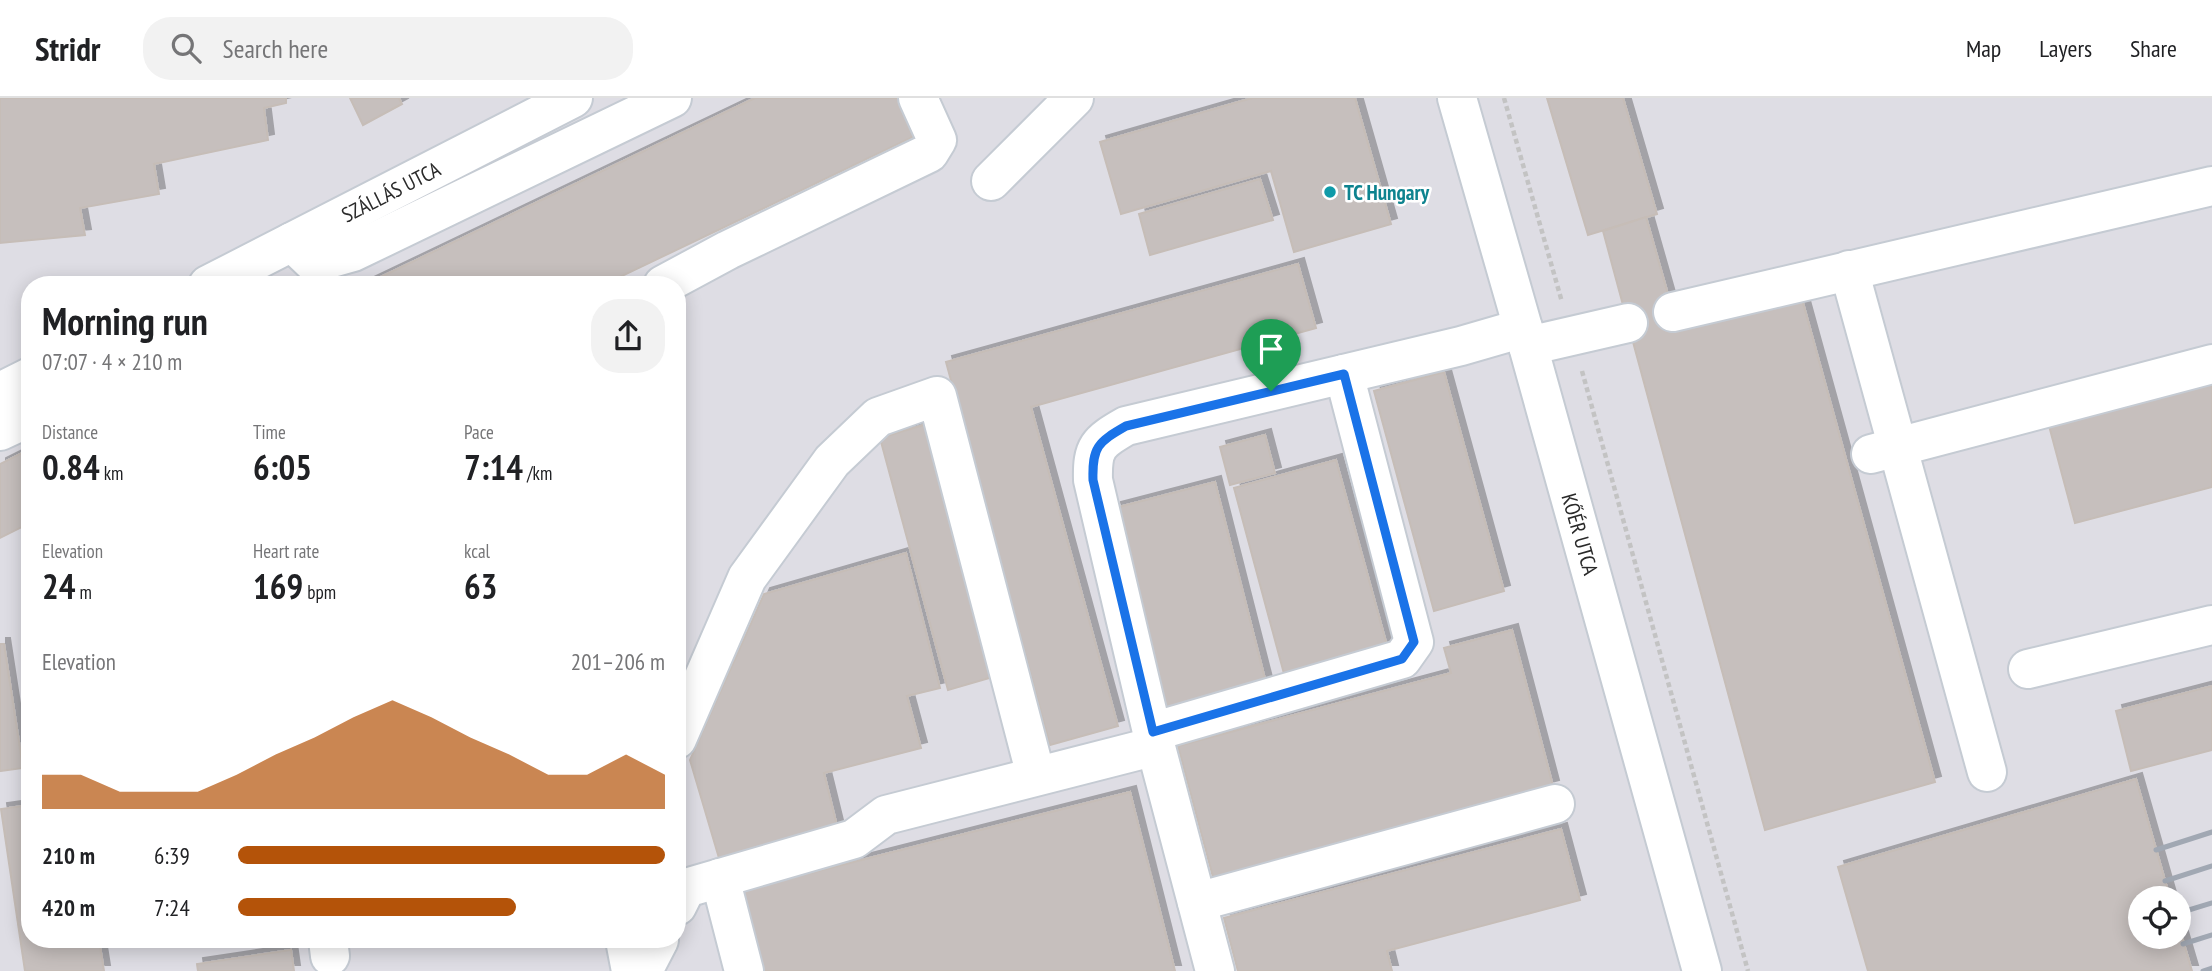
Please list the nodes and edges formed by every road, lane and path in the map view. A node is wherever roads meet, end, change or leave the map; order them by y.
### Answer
1 (573, 98) edge
2 (672, 98) edge
3 (918, 98) edge
4 (1074, 98) edge
5 (1457, 98) edge
6 (1504, 98) edge
7 (990, 181) dead end
8 (2212, 186) edge
9 (292, 243) junction
10 (1849, 270) junction
11 (226, 276) edge
12 (680, 276) edge
13 (1673, 312) dead end
14 (1628, 323) dead end
15 (1572, 336) junction
16 (1526, 337) junction
17 (2212, 365) edge
18 (1344, 374) junction
19 (21, 382) edge
20 (0, 392) edge
21 (21, 420) edge
22 (0, 431) edge
23 (1884, 451) junction
24 (2212, 625) edge
25 (2028, 669) dead end
26 (686, 718) edge
27 (1154, 739) junction
28 (1987, 772) dead end
29 (1036, 776) junction
30 (1555, 804) dead end
31 (720, 878) junction
32 (686, 890) edge
33 (1197, 902) junction
34 (627, 948) edge
35 (655, 948) edge
36 (631, 971) edge
37 (643, 971) edge
38 (744, 971) edge
39 (1215, 971) edge
40 (1702, 971) edge
41 (1748, 971) edge

1 - 9 street, SZÁLLÁS UTCA
2 - 9 street
3 - 12 street
4 - 7 street
5 - 16 street, KŐÉR UTCA
6 - 15 path
8 - 10 street
9 - 11 street, SZÁLLÁS UTCA
10 - 13 street
10 - 23 street
14 - 15 street
15 - 16 street
15 - 41 path
16 - 18 street
16 - 40 street, KŐÉR UTCA
17 - 23 street
18 - 27 street
18 - 27 street
19 - 20 street
21 - 22 street
23 - 28 street
24 - 25 street
26 - 29 street
27 - 29 street
27 - 33 street
29 - 31 street
30 - 33 street
31 - 32 street
31 - 38 street
33 - 39 street
34 - 36 street
35 - 37 street

